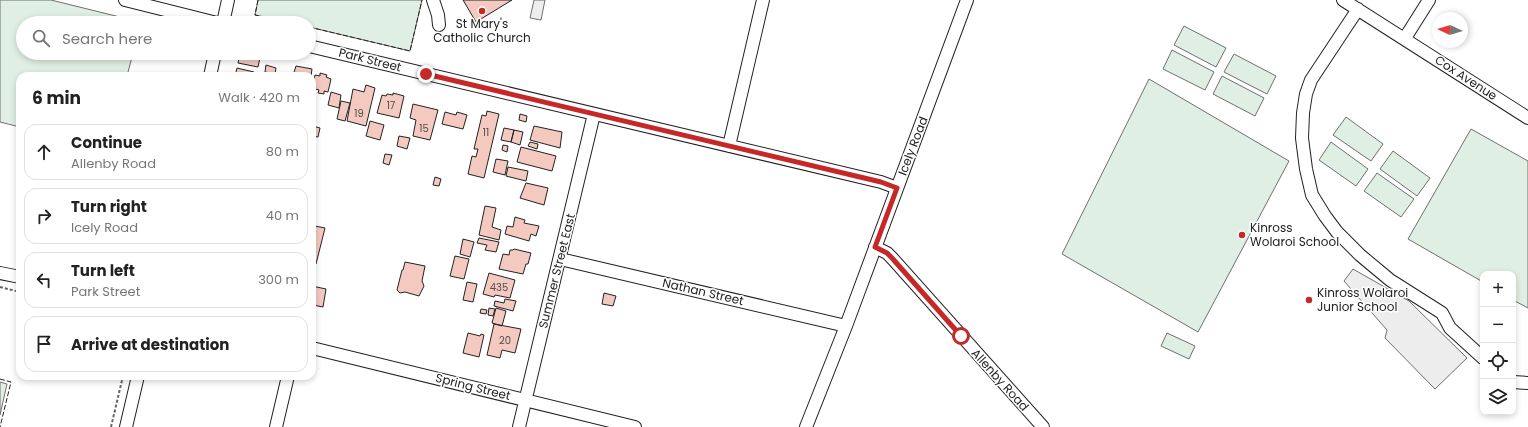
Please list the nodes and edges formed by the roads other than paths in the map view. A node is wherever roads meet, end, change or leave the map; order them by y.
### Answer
1 (125, 0) edge
2 (228, 0) edge
3 (433, 0) edge
4 (763, 0) edge
5 (967, 0) edge
6 (1343, 0) edge
7 (1429, 0) edge
8 (1358, 9) junction
9 (189, 16) edge
10 (224, 16) edge
11 (439, 25) dead end
12 (1405, 38) junction
13 (316, 48) edge
14 (213, 60) edge
15 (211, 72) edge
16 (594, 114) junction
17 (1528, 118) edge
18 (729, 146) junction
19 (897, 188) junction
20 (875, 247) junction
21 (560, 259) junction
22 (0, 272) edge
23 (16, 276) edge
24 (846, 326) junction
25 (316, 349) edge
26 (1480, 355) edge
27 (137, 380) edge
28 (287, 380) edge
29 (1516, 382) edge
30 (1528, 383) edge
31 (525, 400) junction
32 (126, 427) edge
33 (276, 427) edge
34 (518, 427) edge
35 (635, 427) edge
36 (806, 427) edge
37 (1043, 427) edge

1 - 9 street
2 - 10 street
3 - 11 street
4 - 18 street
5 - 19 street, Icely Road
6 - 8 street, Cox Avenue
7 - 12 street
8 - 12 street, Cox Avenue
8 - 26 street
12 - 17 street, Cox Avenue
13 - 16 street, Park Street
14 - 15 street
16 - 18 street, Park Street
16 - 21 street, Summer Street East
18 - 19 street, Park Street
19 - 20 street, Icely Road
20 - 24 street, Icely Road
20 - 37 street, Allenby Road
21 - 24 street, Nathan Street
21 - 31 street, Summer Street East
22 - 23 street
24 - 36 street, Icely Road
25 - 31 street, Spring Street
27 - 32 street
28 - 33 street
29 - 30 street
31 - 34 street, Summer Street East
31 - 35 street, Spring Street

